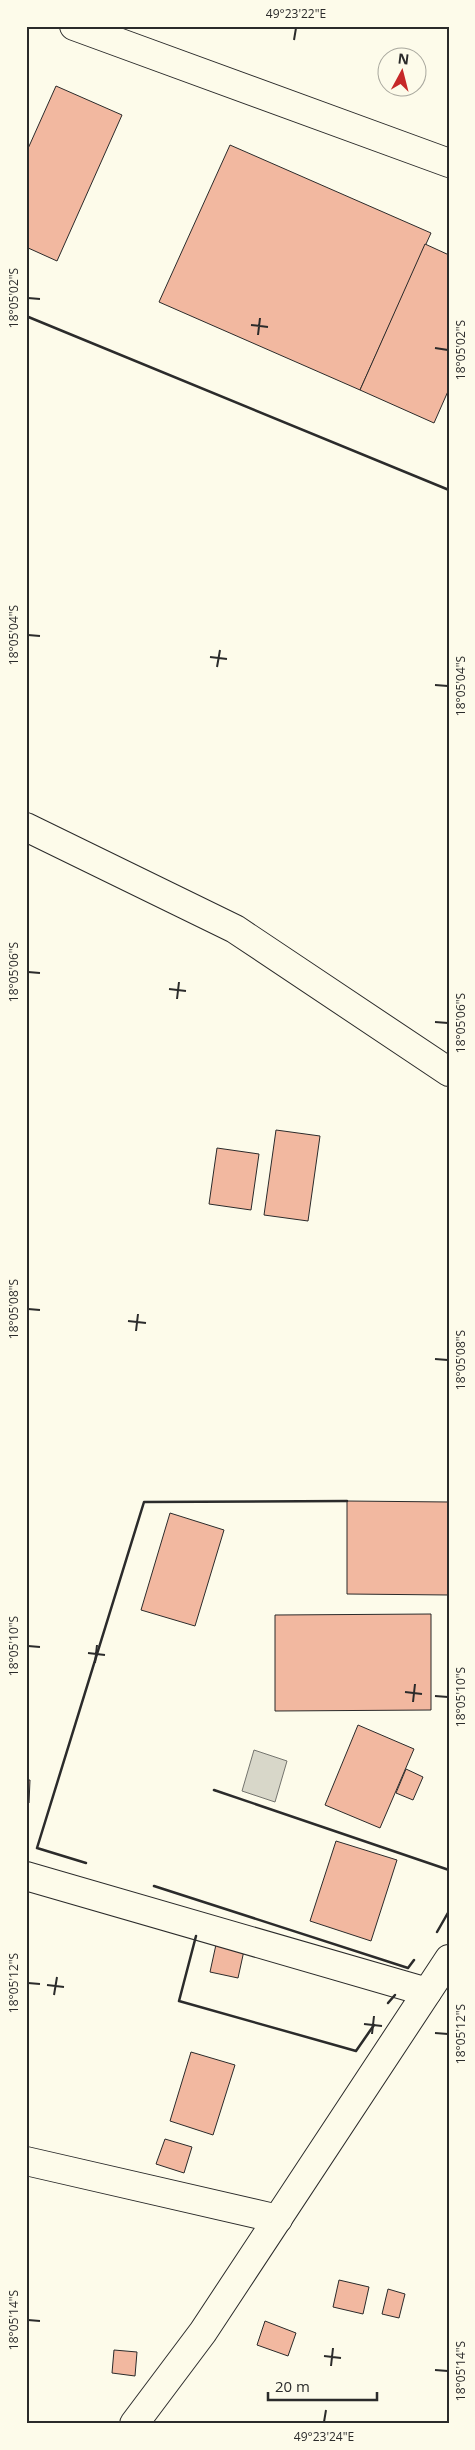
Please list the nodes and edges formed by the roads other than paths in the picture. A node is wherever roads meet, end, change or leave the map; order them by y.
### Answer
1 (74, 26) edge
2 (449, 163) edge
3 (26, 827) edge
4 (449, 1072) edge
5 (26, 1876) edge
6 (449, 1959) edge
7 (427, 1992) junction
8 (26, 2161) edge
9 (278, 2219) junction
10 (134, 2424) edge

1 - 2 street
3 - 4 street
5 - 7 street
6 - 7 street
7 - 9 street
8 - 9 street
9 - 10 street

